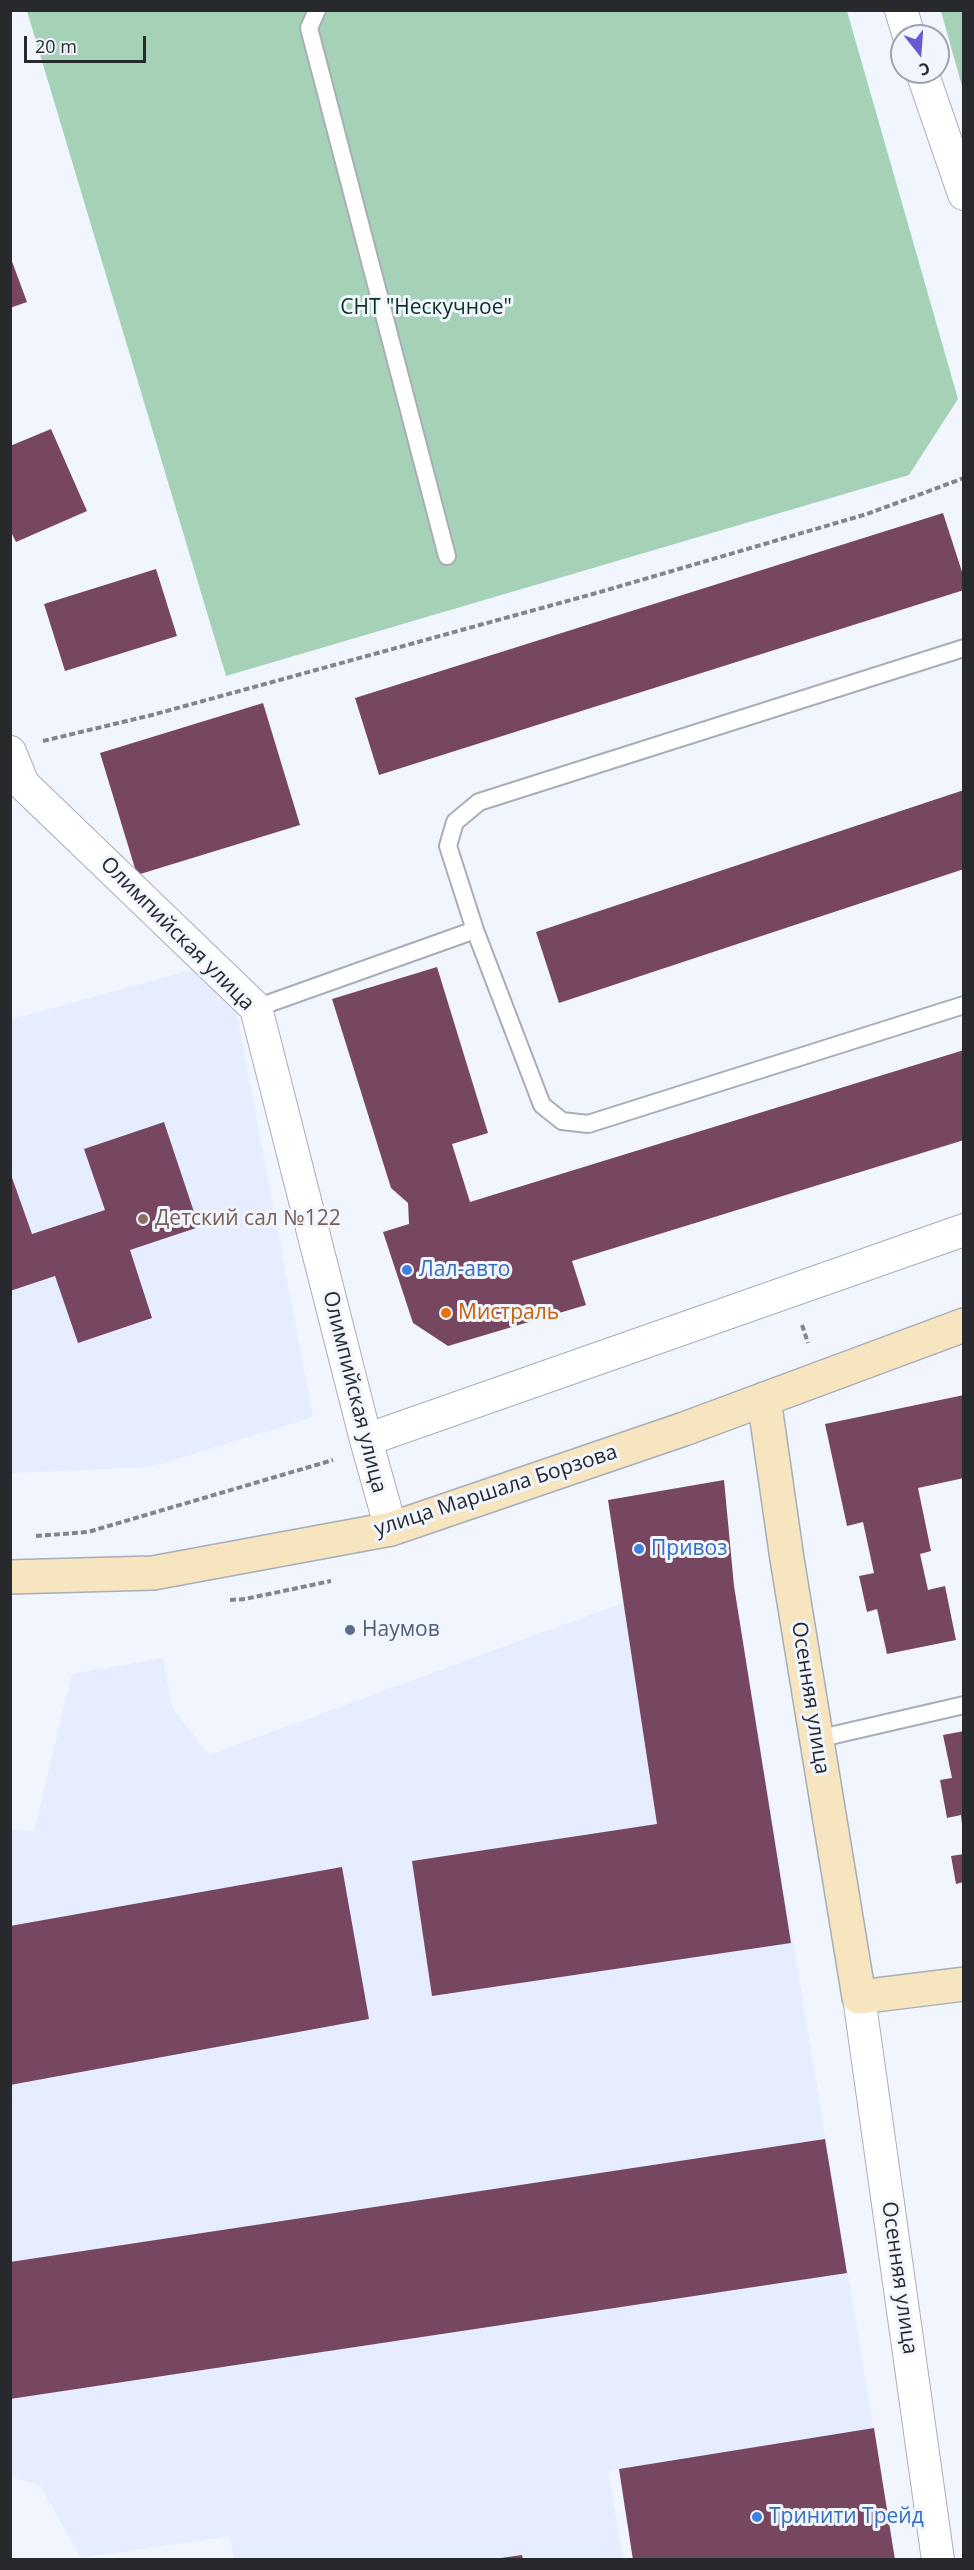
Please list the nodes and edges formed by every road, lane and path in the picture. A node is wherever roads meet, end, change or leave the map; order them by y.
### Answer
1 (316, 10) edge
2 (926, 84) edge
3 (963, 194) edge
4 (963, 478) edge
5 (447, 556) dead end
6 (963, 648) edge
7 (21, 748) edge
8 (17, 781) edge
9 (475, 930) junction
10 (963, 1005) edge
11 (256, 1008) junction
12 (963, 1230) edge
13 (963, 1325) edge
14 (764, 1399) junction
15 (366, 1440) junction
16 (391, 1529) junction
17 (10, 1577) edge
18 (963, 1705) edge
19 (817, 1739) junction
20 (963, 1984) edge
21 (859, 1997) junction
22 (938, 2559) edge

1 - 5 lane
2 - 3 street
4 - 7 path
6 - 9 lane
7 - 8 street, Олимпийская улица
8 - 11 street, Олимпийская улица
9 - 10 lane
9 - 11 lane
11 - 15 street, Олимпийская улица
12 - 15 street
13 - 14 main road, улица Маршала Борзова
14 - 16 main road, улица Маршала Борзова
14 - 19 main road, Осенняя улица
15 - 16 street, Олимпийская улица
16 - 17 main road, улица Маршала Борзова
18 - 19 lane
19 - 21 main road, Осенняя улица
20 - 21 main road
21 - 22 street, Осенняя улица

